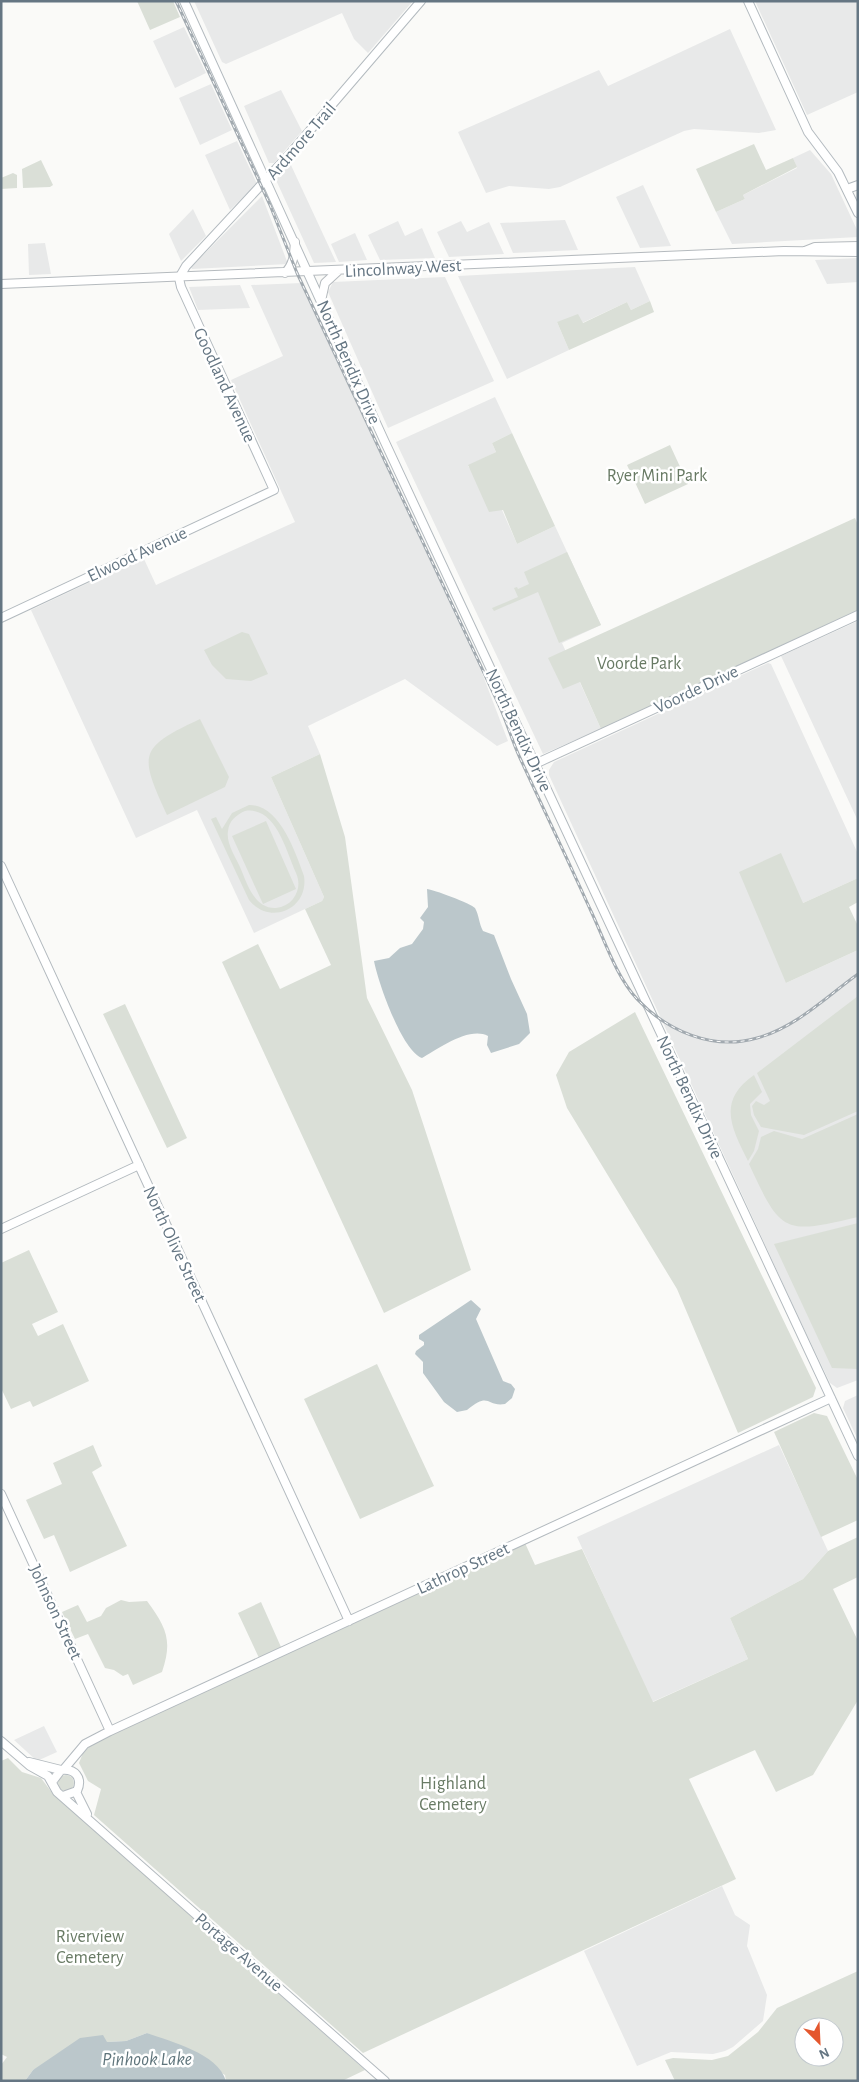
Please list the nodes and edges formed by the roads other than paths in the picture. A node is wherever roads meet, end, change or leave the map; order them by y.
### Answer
1 (184, 1) edge
2 (421, 1) edge
3 (748, 1) edge
4 (267, 181) junction
5 (858, 185) edge
6 (847, 189) junction
7 (858, 213) edge
8 (295, 242) junction
9 (858, 246) edge
10 (805, 251) junction
11 (858, 252) edge
12 (338, 271) junction
13 (308, 272) junction
14 (285, 273) junction
15 (180, 278) junction
16 (1, 284) edge
17 (321, 301) junction
18 (274, 490) joint
19 (858, 615) edge
20 (1, 618) edge
21 (535, 764) junction
22 (1, 866) edge
23 (139, 1165) junction
24 (1, 1229) edge
25 (830, 1398) junction
26 (858, 1456) edge
27 (1, 1494) edge
28 (349, 1621) junction
29 (110, 1731) junction
30 (95, 1738) junction
31 (1, 1742) edge
32 (23, 1761) junction
33 (63, 1769) junction
34 (77, 1774) junction
35 (52, 1782) junction
36 (76, 1792) junction
37 (63, 1796) junction
38 (93, 1822) junction
39 (385, 2081) edge

1 - 4 street, North Bendix Drive
2 - 4 street, Ardmore Trail
3 - 6 street
4 - 8 street, North Bendix Drive
4 - 15 street, Ardmore Trail
5 - 6 street
6 - 7 street
8 - 13 street, North Bendix Drive
8 - 14 street
9 - 10 street, Lincolnway West
10 - 11 street, Lincolnway West
10 - 12 street, Lincolnway West
12 - 13 street, Lincolnway West
12 - 17 street
13 - 14 street, Lincolnway West
13 - 17 street, North Bendix Drive
14 - 15 street, Lincolnway West
15 - 16 street, Lincolnway West
15 - 18 street, Goodland Avenue
17 - 21 street, North Bendix Drive
18 - 20 street, Elwood Avenue
19 - 21 street, Voorde Drive
21 - 25 street, North Bendix Drive
22 - 23 street, North Olive Street
23 - 24 street
23 - 28 street, North Olive Street
25 - 26 street, North Bendix Drive
25 - 28 street, Lathrop Street
27 - 29 street, Johnson Street
28 - 29 street, Lathrop Street
29 - 30 street, Lathrop Street
30 - 33 street, Lathrop Street
30 - 34 street, Lathrop Street
31 - 32 street
32 - 33 street
32 - 35 street
33 - 34 street
33 - 35 street
34 - 36 street
35 - 37 street
36 - 37 street
36 - 38 street, Portage Avenue
37 - 38 street, Portage Avenue
38 - 39 street, Portage Avenue

